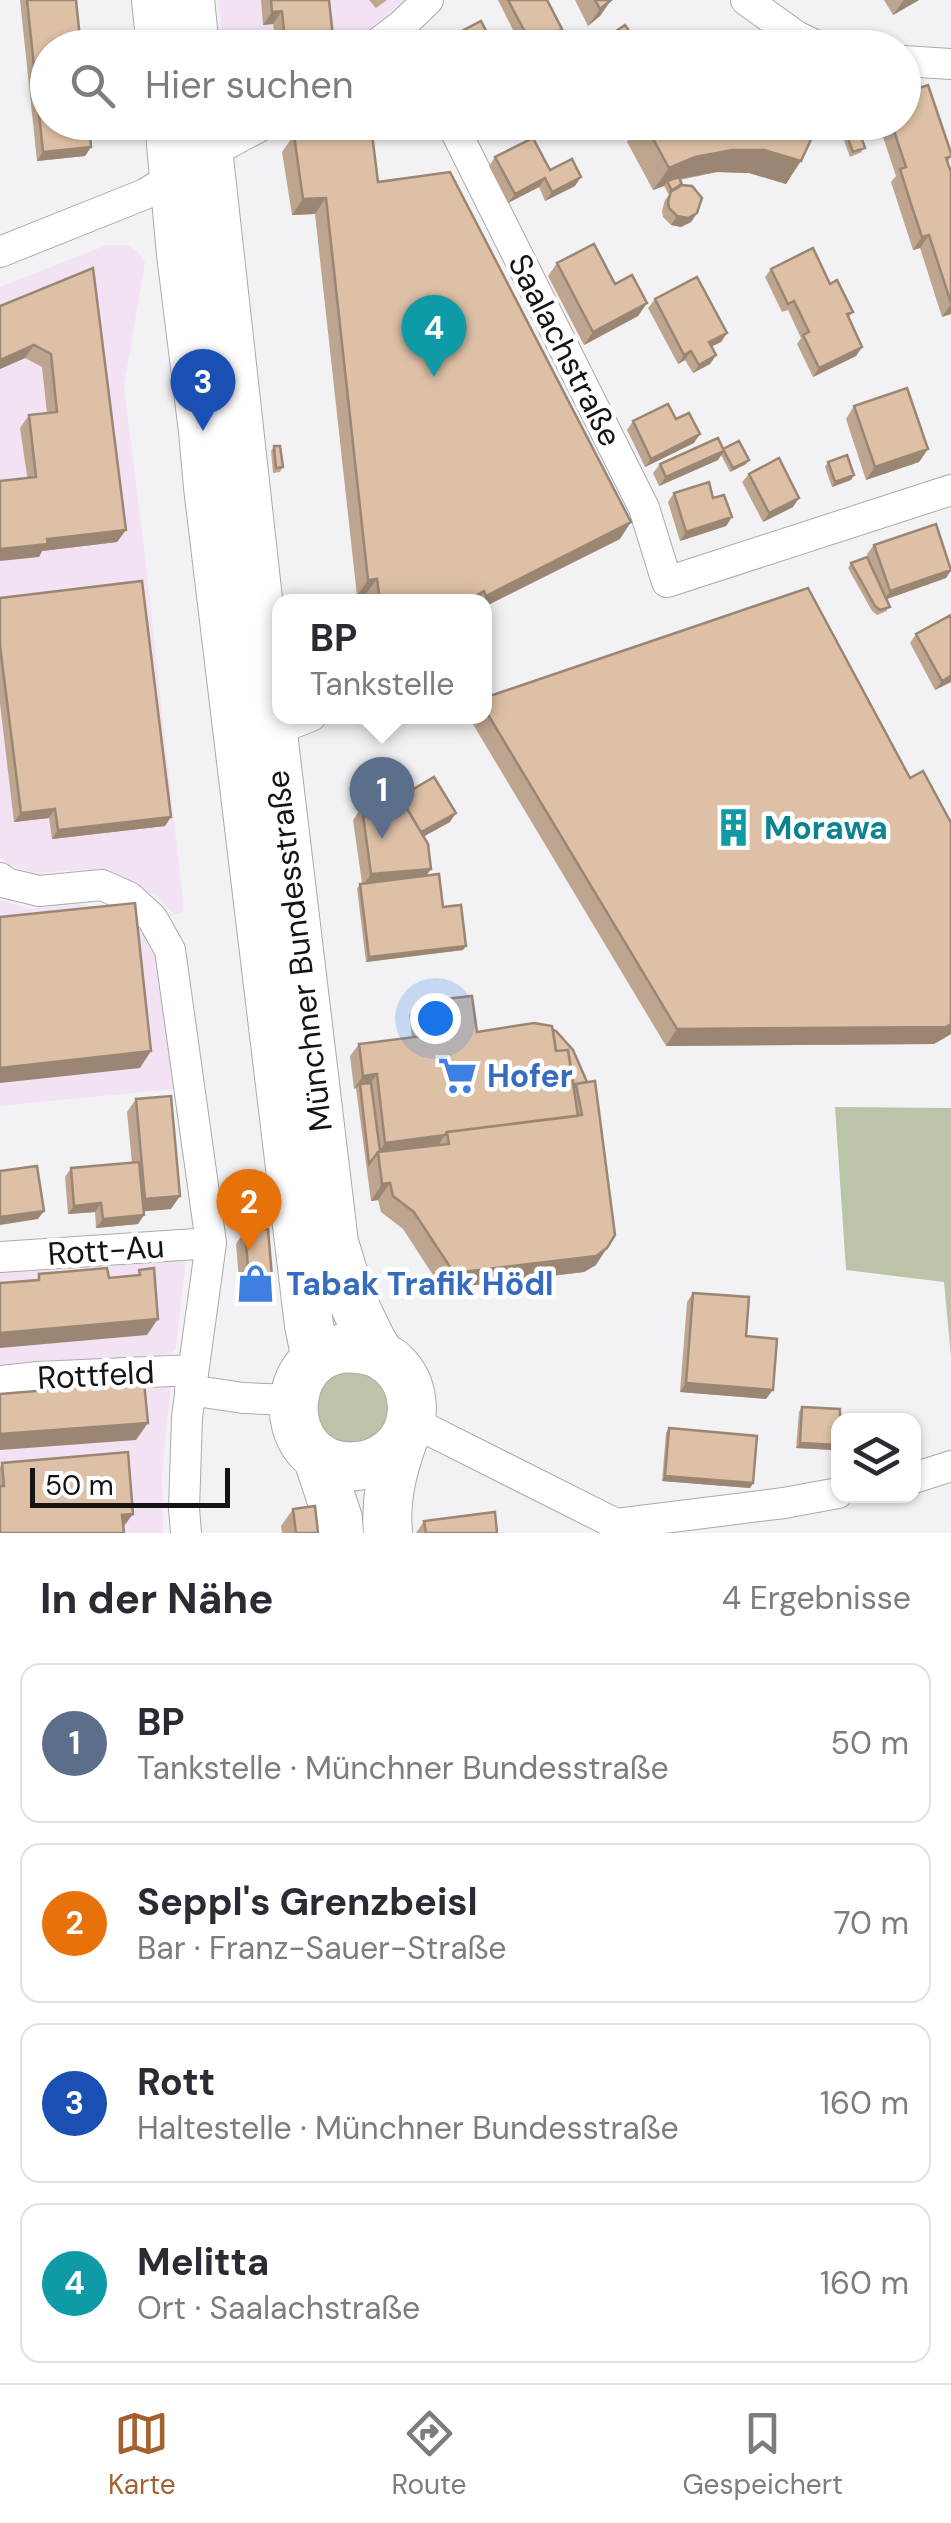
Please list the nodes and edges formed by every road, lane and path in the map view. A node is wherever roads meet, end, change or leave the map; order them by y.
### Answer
1 (156, 0) edge
2 (190, 0) edge
3 (428, 0) edge
4 (746, 0) edge
5 (159, 30) edge
6 (194, 30) edge
7 (411, 30) edge
8 (788, 30) edge
9 (921, 62) edge
10 (951, 64) edge
11 (225, 140) edge
12 (460, 140) edge
13 (196, 152) edge
14 (0, 252) edge
15 (951, 490) edge
16 (272, 607) edge
17 (291, 724) edge
18 (0, 878) edge
19 (211, 1243) junction
20 (0, 1257) edge
21 (380, 1354) junction
22 (316, 1359) junction
23 (192, 1380) junction
24 (0, 1381) edge
25 (292, 1400) junction
26 (407, 1430) junction
27 (317, 1456) junction
28 (951, 1466) edge
29 (921, 1476) edge
30 (831, 1494) edge
31 (186, 1533) edge
32 (340, 1533) edge
33 (388, 1533) edge

1 - 5 main road
2 - 6 main road
3 - 7 street
4 - 8 street
9 - 10 street
11 - 13 street
12 - 15 street, Saalachstraße
13 - 14 street
13 - 16 main road, Münchner Bundesstraße
13 - 22 main road, Münchner Bundesstraße
17 - 21 main road, Münchner Bundesstraße
18 - 19 street
19 - 20 street, Rott-Au
19 - 23 street
21 - 22 main road
21 - 26 main road
22 - 25 main road
23 - 24 street, Rottfeld
23 - 25 street, Rottfeld
23 - 31 street
25 - 27 main road
26 - 27 main road
26 - 30 street
26 - 33 main road
27 - 32 main road
28 - 29 street

